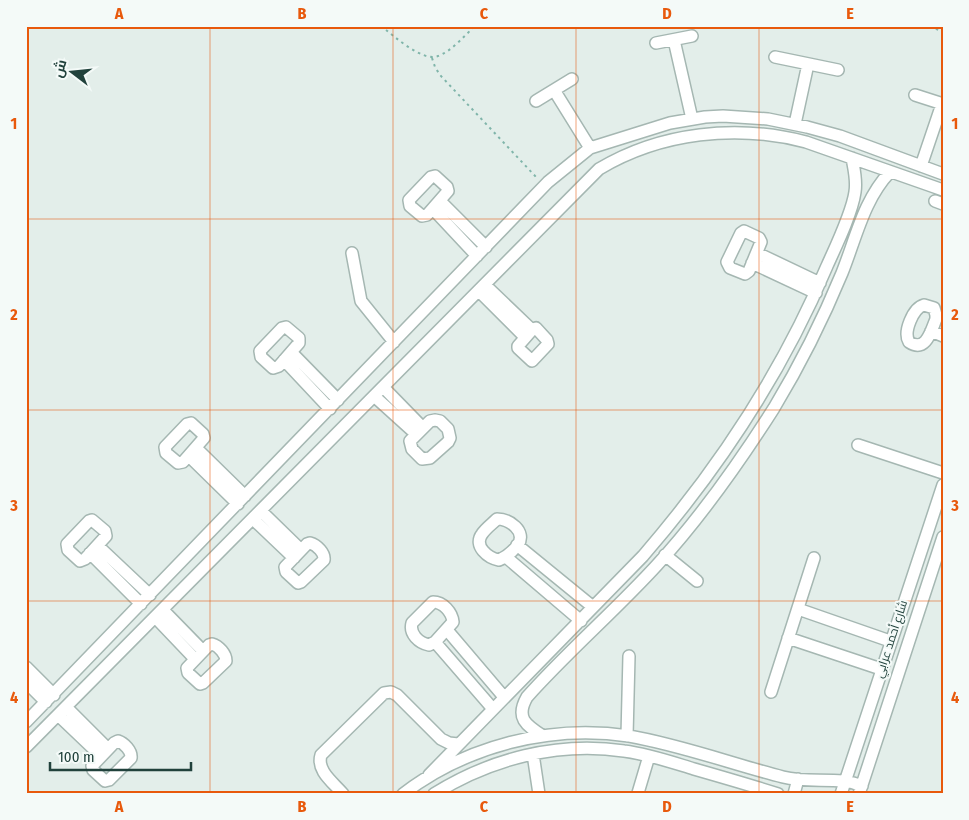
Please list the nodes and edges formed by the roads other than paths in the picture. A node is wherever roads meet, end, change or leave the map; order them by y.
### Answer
1 (692, 36) dead end
2 (674, 40) junction
3 (656, 43) dead end
4 (775, 57) dead end
5 (808, 64) junction
6 (838, 70) dead end
7 (572, 79) dead end
8 (554, 90) junction
9 (915, 95) dead end
10 (536, 100) dead end
11 (942, 104) edge
12 (746, 117) junction
13 (692, 119) junction
14 (795, 124) junction
15 (746, 133) junction
16 (590, 148) junction
17 (852, 158) junction
18 (921, 166) junction
19 (890, 172) junction
20 (943, 174) edge
21 (943, 190) edge
22 (486, 247) junction
23 (352, 253) dead end
24 (477, 256) junction
25 (755, 258) dead end
26 (482, 288) junction
27 (818, 288) junction
28 (931, 331) dead end
29 (528, 333) dead end
30 (943, 336) edge
31 (394, 342) junction
32 (383, 387) junction
33 (374, 396) junction
34 (338, 400) junction
35 (330, 409) junction
36 (320, 418) junction
37 (333, 437) junction
38 (858, 445) dead end
39 (192, 452) dead end
40 (943, 473) edge
41 (943, 485) edge
42 (241, 500) junction
43 (257, 515) junction
44 (209, 534) junction
45 (943, 536) edge
46 (518, 545) junction
47 (94, 549) dead end
48 (223, 549) junction
49 (297, 554) dead end
50 (665, 555) junction
51 (506, 557) junction
52 (814, 558) dead end
53 (697, 581) dead end
54 (610, 591) junction
55 (145, 600) junction
56 (623, 601) junction
57 (593, 607) junction
58 (798, 609) junction
59 (159, 614) junction
60 (581, 622) junction
61 (447, 630) junction
62 (788, 638) junction
63 (890, 641) junction
64 (435, 642) junction
65 (199, 655) dead end
66 (629, 656) dead end
67 (26, 667) edge
68 (881, 669) junction
69 (26, 682) edge
70 (771, 692) dead end
71 (50, 698) junction
72 (504, 698) junction
73 (493, 709) junction
74 (62, 711) junction
75 (26, 722) edge
76 (860, 734) junction
77 (543, 736) junction
78 (628, 736) junction
79 (876, 739) junction
80 (28, 743) edge
81 (458, 744) junction
82 (104, 752) dead end
83 (533, 754) junction
84 (649, 756) junction
85 (430, 775) junction
86 (798, 780) junction
87 (845, 781) junction
88 (860, 790) edge
89 (638, 793) edge
90 (343, 794) edge
91 (403, 794) edge
92 (434, 794) edge
93 (539, 794) edge
94 (778, 794) edge
95 (794, 794) edge
96 (841, 794) edge

1 - 2 street
2 - 3 street
2 - 13 street
4 - 5 street
5 - 6 street
5 - 14 street
7 - 8 street
8 - 10 street
8 - 16 street
9 - 11 street
11 - 18 street
12 - 13 street
12 - 14 street
12 - 15 street
13 - 16 street
14 - 18 street
15 - 17 street
15 - 26 street
16 - 22 street
17 - 19 street
17 - 27 street
18 - 20 street
19 - 21 street
19 - 50 street
22 - 24 street
22 - 24 street
23 - 31 street
24 - 31 street
25 - 27 street
26 - 29 street
26 - 32 street
27 - 54 street
28 - 30 street
31 - 34 street
32 - 33 street
32 - 33 street
33 - 37 street
34 - 35 street
34 - 35 street
35 - 36 street
36 - 37 street
36 - 42 street
37 - 43 street
38 - 40 street
39 - 42 street
41 - 63 street, شارع أحمد عرابي
42 - 44 street
43 - 48 street
43 - 49 street
44 - 48 street
44 - 55 street
45 - 79 street
46 - 51 street
46 - 51 street
46 - 57 street
47 - 55 street
48 - 59 street
50 - 53 street
50 - 56 street
51 - 60 street
52 - 58 street
54 - 56 street
54 - 57 street
55 - 71 street
56 - 77 street
57 - 60 street
58 - 62 street
58 - 63 street
59 - 65 street
59 - 74 street
60 - 72 street
61 - 64 street
61 - 64 street
61 - 72 street
62 - 68 street
62 - 70 street
63 - 68 street, شارع أحمد عرابي
64 - 73 street
66 - 78 street
67 - 71 street
68 - 76 street, شارع أحمد عرابي
69 - 71 street
71 - 75 street
72 - 73 street
73 - 81 street
74 - 80 street
74 - 82 street
76 - 79 street
76 - 87 street, شارع أحمد عرابي
77 - 78 street
77 - 85 street
78 - 86 street
79 - 88 street
81 - 85 street
81 - 90 street
83 - 84 street
83 - 92 street
83 - 93 street
84 - 89 street
84 - 94 street
85 - 91 street
86 - 87 street
86 - 95 street
87 - 88 street
87 - 96 street, شارع أحمد عرابي

